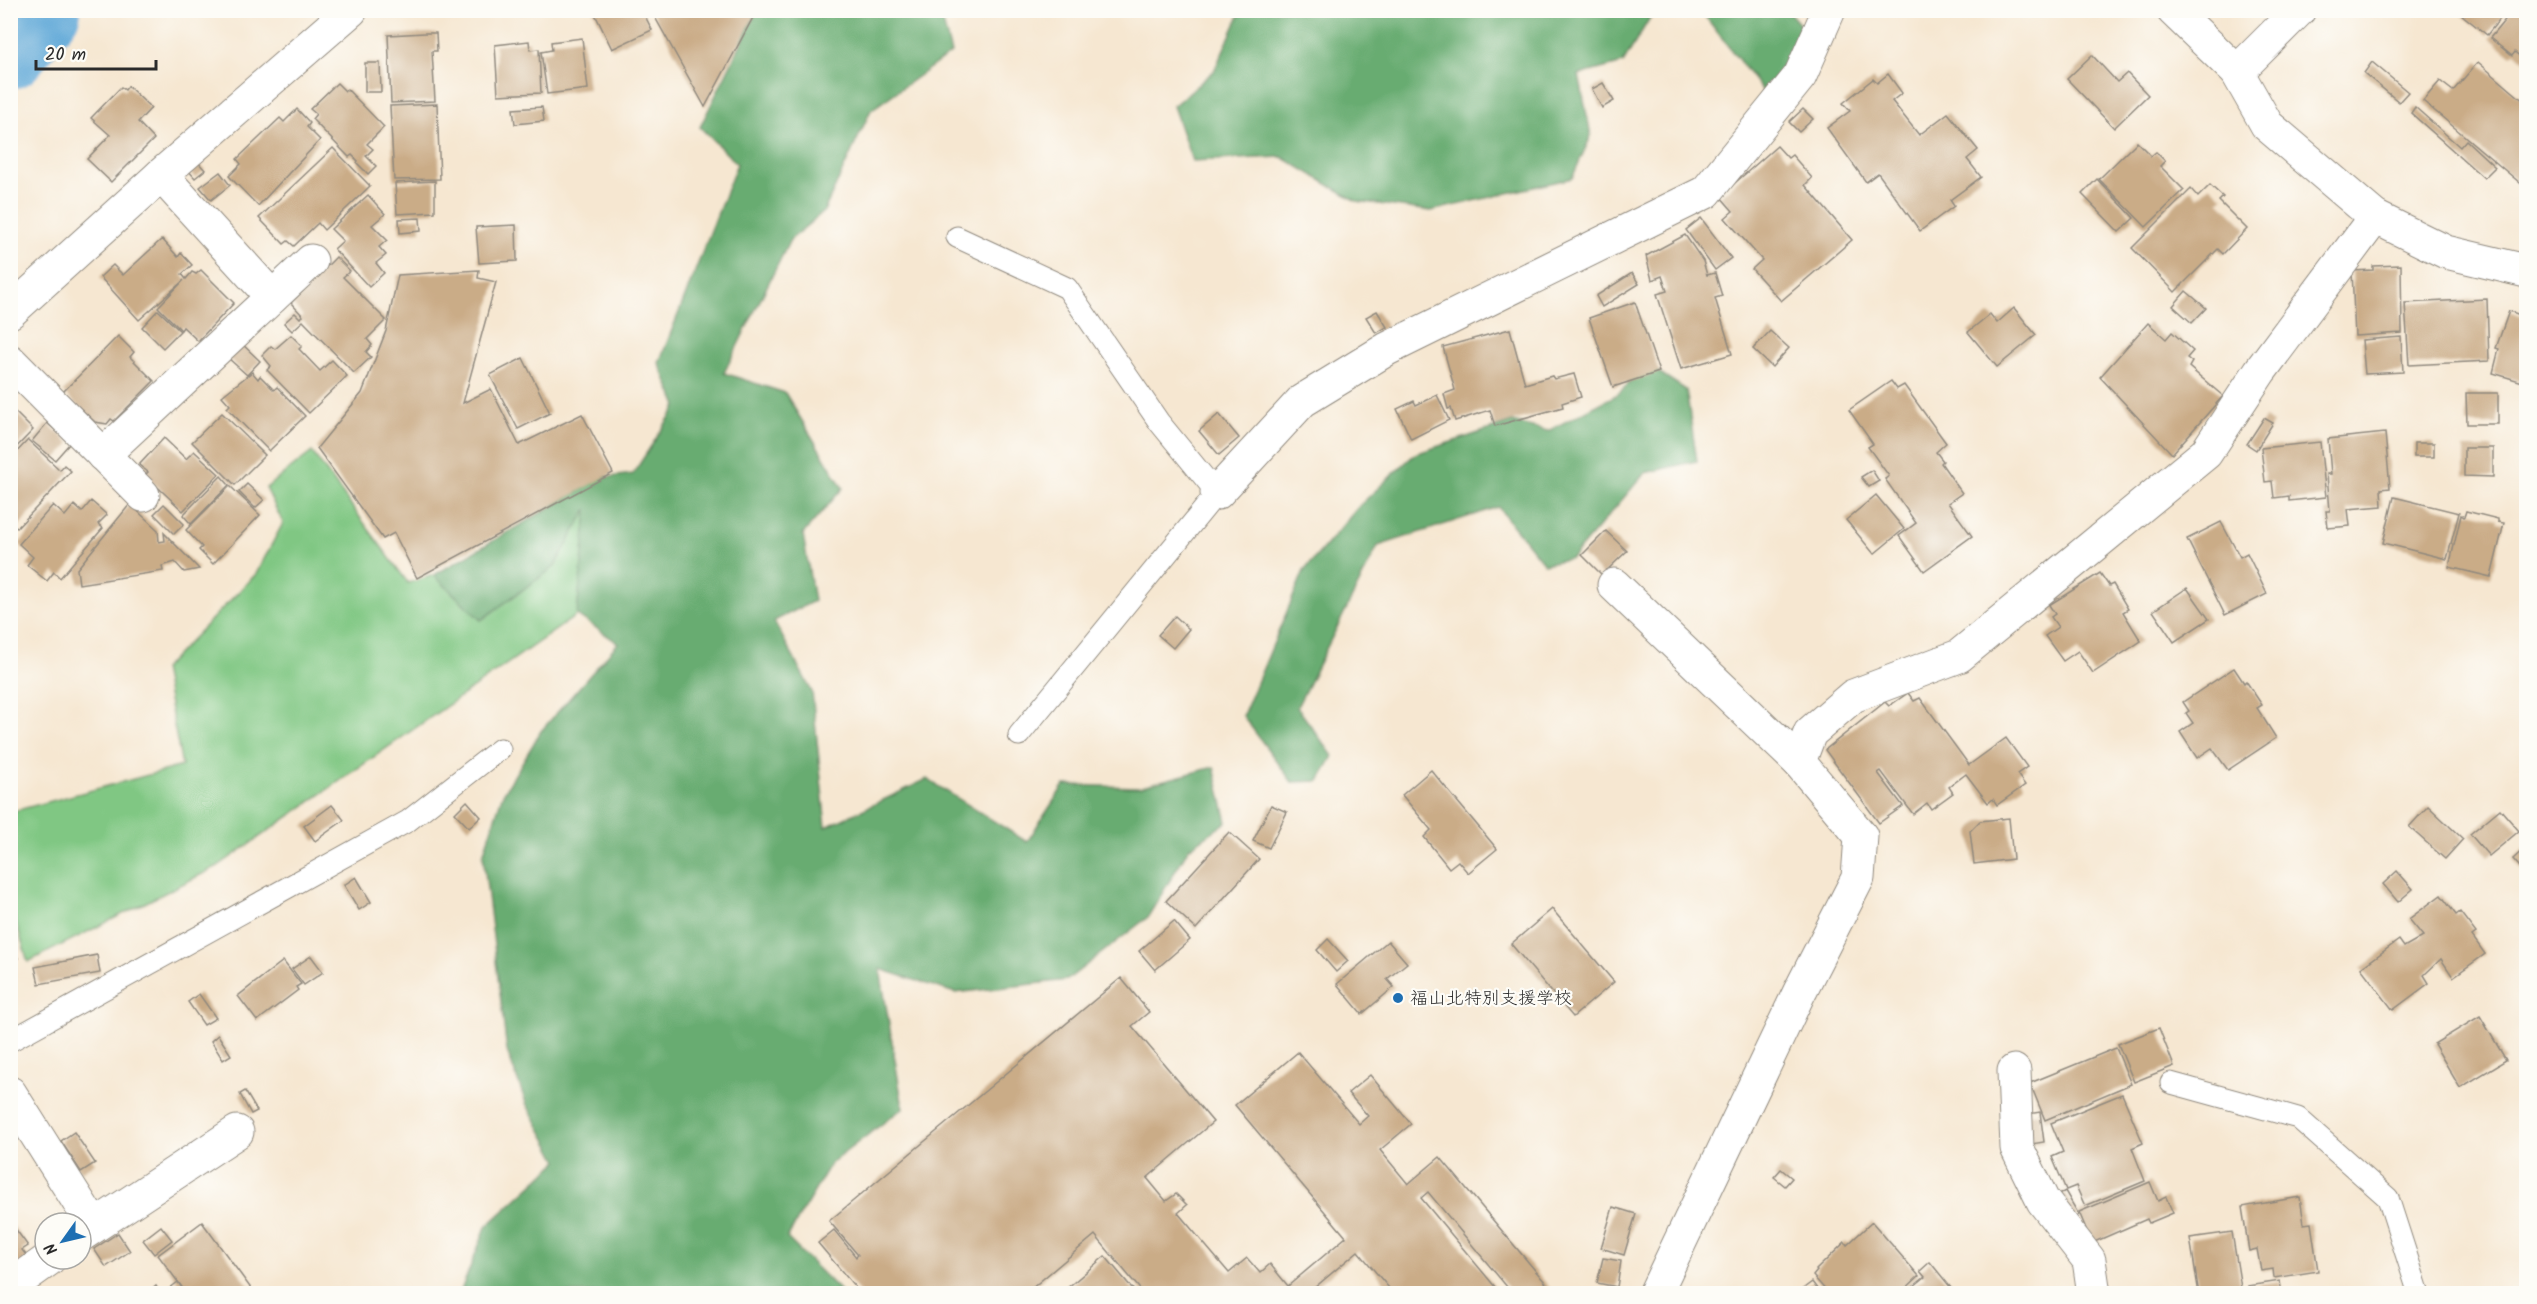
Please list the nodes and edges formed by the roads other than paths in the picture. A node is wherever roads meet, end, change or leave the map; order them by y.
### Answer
1 (351, 10) edge
2 (1829, 10) edge
3 (2173, 10) edge
4 (2299, 10) edge
5 (2237, 72) junction
6 (161, 175) junction
7 (2375, 217) junction
8 (957, 237) dead end
9 (311, 261) dead end
10 (2526, 271) edge
11 (272, 297) junction
12 (10, 312) edge
13 (10, 361) edge
14 (103, 455) junction
15 (1217, 493) junction
16 (143, 495) dead end
17 (1614, 585) dead end
18 (1019, 735) dead end
19 (500, 749) dead end
20 (1799, 762) junction
21 (10, 1041) edge
22 (2014, 1071) dead end
23 (2171, 1083) dead end
24 (10, 1094) edge
25 (237, 1132) dead end
26 (76, 1211) edge
27 (93, 1227) edge
28 (33, 1270) edge
29 (10, 1287) edge
30 (1655, 1293) edge
31 (2094, 1293) edge
32 (2419, 1293) edge

1 - 6 street
2 - 15 street
3 - 5 street
4 - 5 street
5 - 7 street
6 - 11 street
6 - 12 street
7 - 10 street
7 - 20 street
8 - 15 lane
9 - 11 street
11 - 14 street
13 - 14 street
14 - 16 street
15 - 18 lane
17 - 20 street
19 - 21 lane
20 - 30 street
22 - 31 street
23 - 32 lane
24 - 26 street
25 - 27 street
28 - 29 street

